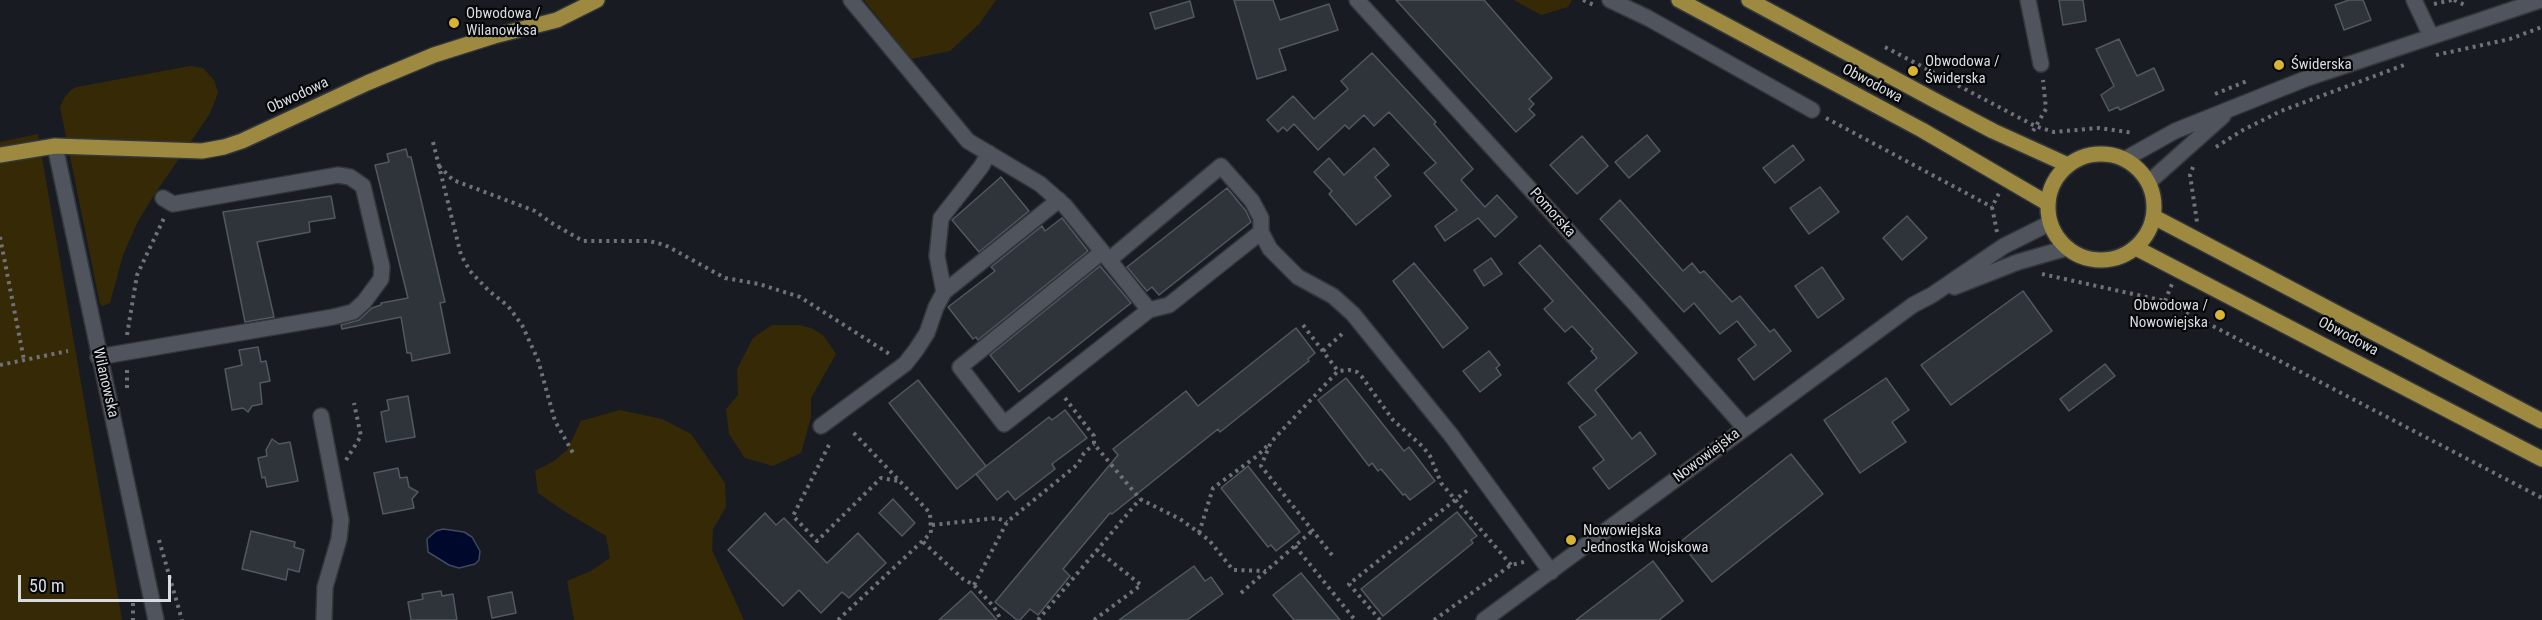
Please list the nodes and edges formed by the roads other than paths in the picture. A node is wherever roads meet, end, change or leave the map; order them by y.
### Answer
1 (597, 0) edge
2 (851, 0) edge
3 (1356, 0) edge
4 (1610, 0) edge
5 (1679, 0) edge
6 (1749, 0) edge
7 (2028, 0) edge
8 (2414, 0) edge
9 (2541, 0) edge
10 (2431, 36) junction
11 (2041, 64) road end
12 (1812, 110) road end
13 (2229, 111) junction
14 (55, 146) junction
15 (989, 153) junction
16 (0, 155) edge
17 (2125, 159) junction
18 (2068, 165) junction
19 (2149, 182) junction
20 (1059, 200) junction
21 (168, 201) road end
22 (2048, 203) junction
23 (2154, 217) junction
24 (2050, 223) junction
25 (1261, 232) junction
26 (2067, 248) junction
27 (2136, 248) junction
28 (1106, 256) junction
29 (944, 291) junction
30 (1932, 295) junction
31 (1149, 310) junction
32 (98, 357) junction
33 (321, 416) dead end
34 (2542, 421) edge
35 (821, 426) dead end
36 (1745, 428) junction
37 (2542, 459) edge
38 (1551, 572) junction
39 (156, 620) edge
40 (324, 620) edge
41 (1484, 620) edge

1 - 14 main road, Obwodowa
2 - 15 street
3 - 36 street, Pomorska
4 - 12 street
5 - 22 main road, Obwodowa
6 - 18 main road, Obwodowa
7 - 11 street
8 - 10 street
9 - 10 street
10 - 13 street
13 - 17 street
13 - 19 street
14 - 16 main road, Obwodowa
14 - 32 street, Wilanowska
15 - 20 street
15 - 29 street
17 - 18 main road
17 - 19 main road
18 - 22 main road
19 - 23 main road
20 - 28 street
20 - 29 street
21 - 32 street
22 - 24 main road
23 - 27 main road
23 - 34 main road, Obwodowa
24 - 26 main road
24 - 30 street, Nowowiejska
25 - 28 street
25 - 31 street
25 - 38 street
26 - 27 main road
26 - 30 street, Nowowiejska
27 - 37 main road, Obwodowa
28 - 31 street
28 - 31 street
29 - 35 street
30 - 36 street, Nowowiejska
32 - 39 street, Wilanowska
33 - 40 street
36 - 38 street, Nowowiejska
38 - 41 street, Nowowiejska

